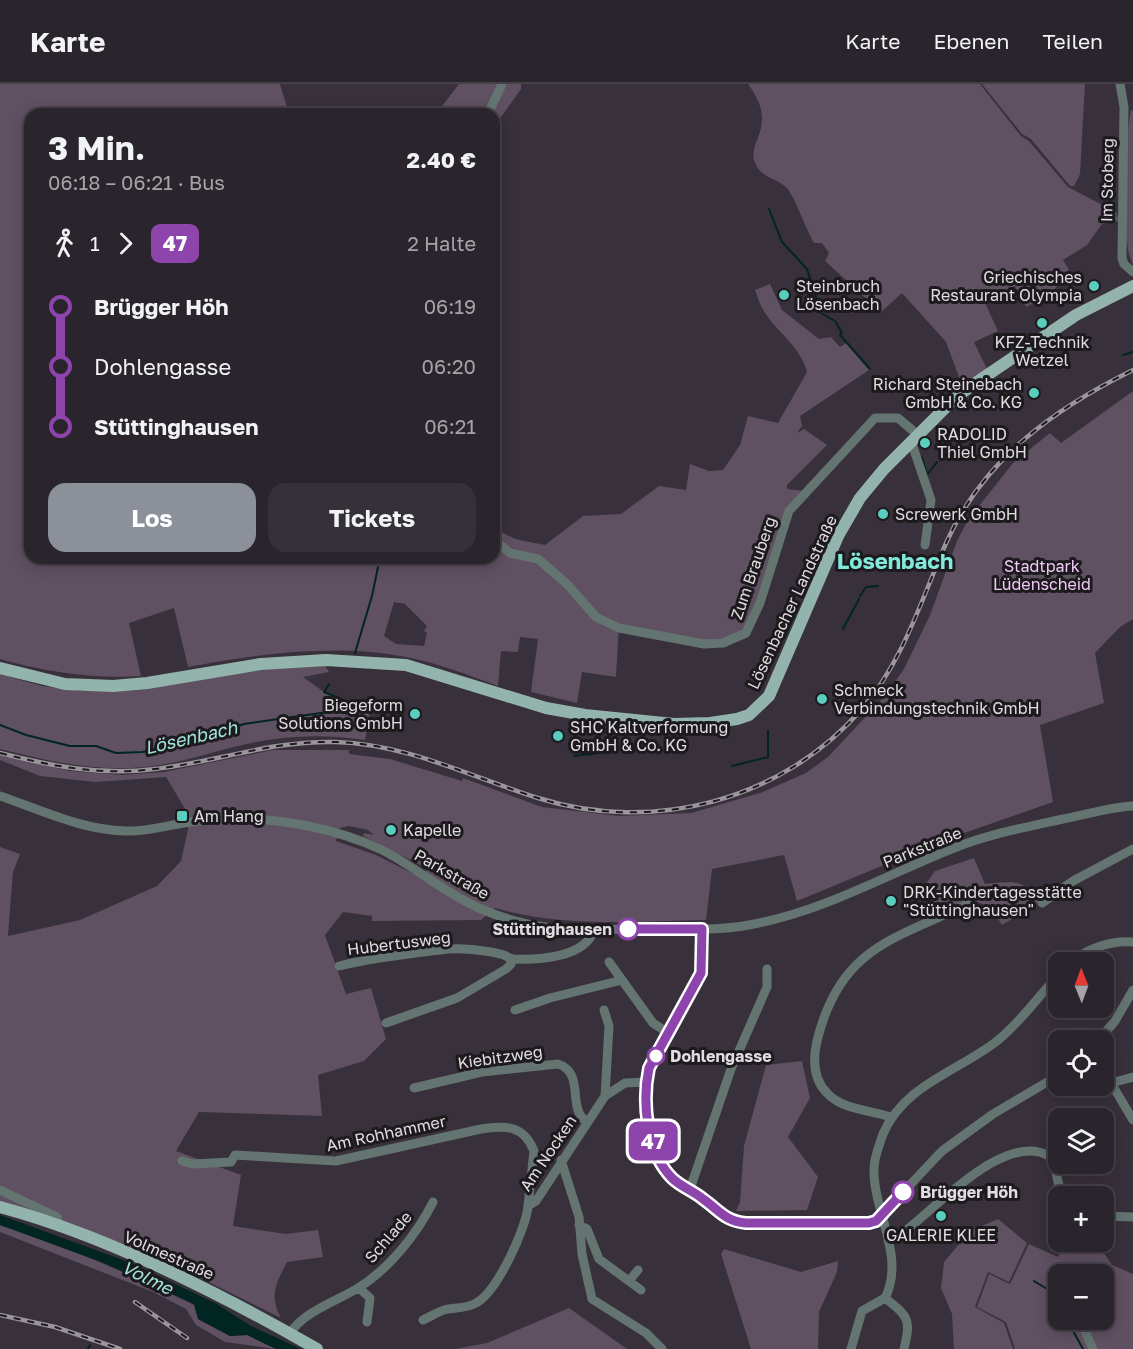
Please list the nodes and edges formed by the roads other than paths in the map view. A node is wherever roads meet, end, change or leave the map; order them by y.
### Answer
1 (502, 84) edge
2 (1120, 84) edge
3 (491, 108) edge
4 (1133, 272) edge
5 (1133, 286) edge
6 (915, 438) junction
7 (500, 545) edge
8 (924, 545) dead end
9 (0, 668) edge
10 (0, 796) edge
11 (1133, 806) edge
12 (1133, 849) edge
13 (972, 902) dead end
14 (1042, 903) dead end
15 (702, 929) junction
16 (594, 930) junction
17 (1133, 942) edge
18 (1089, 952) edge
19 (511, 959) junction
20 (609, 962) dead end
21 (339, 966) dead end
22 (767, 969) dead end
23 (622, 980) junction
24 (1048, 987) edge
25 (1133, 990) edge
26 (515, 1010) dead end
27 (604, 1010) dead end
28 (386, 1023) dead end
29 (1107, 1030) edge
30 (668, 1033) junction
31 (1133, 1077) edge
32 (1114, 1081) edge
33 (646, 1082) junction
34 (1048, 1082) edge
35 (414, 1088) dead end
36 (1114, 1093) edge
37 (605, 1096) junction
38 (891, 1117) junction
39 (1133, 1120) edge
40 (587, 1122) junction
41 (561, 1160) junction
42 (182, 1161) dead end
43 (1058, 1186) edge
44 (690, 1189) junction
45 (0, 1190) edge
46 (433, 1202) dead end
47 (528, 1206) junction
48 (0, 1207) edge
49 (881, 1214) junction
50 (1114, 1216) edge
51 (1133, 1217) edge
52 (579, 1225) junction
53 (59, 1227) junction
54 (888, 1240) junction
55 (638, 1270) dead end
56 (629, 1281) junction
57 (359, 1288) junction
58 (641, 1290) dead end
59 (885, 1298) junction
60 (423, 1320) dead end
61 (367, 1322) dead end
62 (1084, 1330) edge
63 (290, 1333) junction
64 (317, 1349) edge
65 (662, 1349) edge
66 (850, 1349) edge
67 (904, 1349) edge
68 (1093, 1349) edge

1 - 3 street
2 - 4 street, Im Stoberg
5 - 6 main road, Lösenbacher Landstraße
6 - 7 street, Zum Brauberg
6 - 8 street
6 - 9 main road, Lösenbacher Landstraße
10 - 16 street, Parkstraße
11 - 15 street, Parkstraße
12 - 14 street
13 - 38 street
15 - 16 street, Parkstraße
15 - 30 street
16 - 19 street, Hubertusweg
17 - 18 street
19 - 21 street, Hubertusweg
19 - 28 street
20 - 23 street
22 - 44 street
23 - 26 street
23 - 30 street
24 - 38 street
25 - 29 street
27 - 37 street
30 - 33 street
31 - 32 street
33 - 37 street, Am Nocken
33 - 44 street
34 - 49 street
35 - 40 street, Kiebitzweg
36 - 39 street
37 - 40 street, Am Nocken
38 - 49 street
40 - 41 street, Am Nocken
41 - 47 street, Am Nocken
41 - 52 street
42 - 47 street, Am Rohhammer
43 - 54 street
44 - 49 street
45 - 53 street
46 - 57 street, Schlade
47 - 60 street, Am Nocken
48 - 53 main road, Volmestraße
49 - 54 street
50 - 51 street
52 - 56 street
52 - 65 street
53 - 63 main road, Volmestraße
54 - 59 street
55 - 56 street
56 - 58 street
57 - 61 street
57 - 63 street, Schlade
59 - 66 street
59 - 67 street
62 - 68 street
63 - 64 main road, Volmestraße

